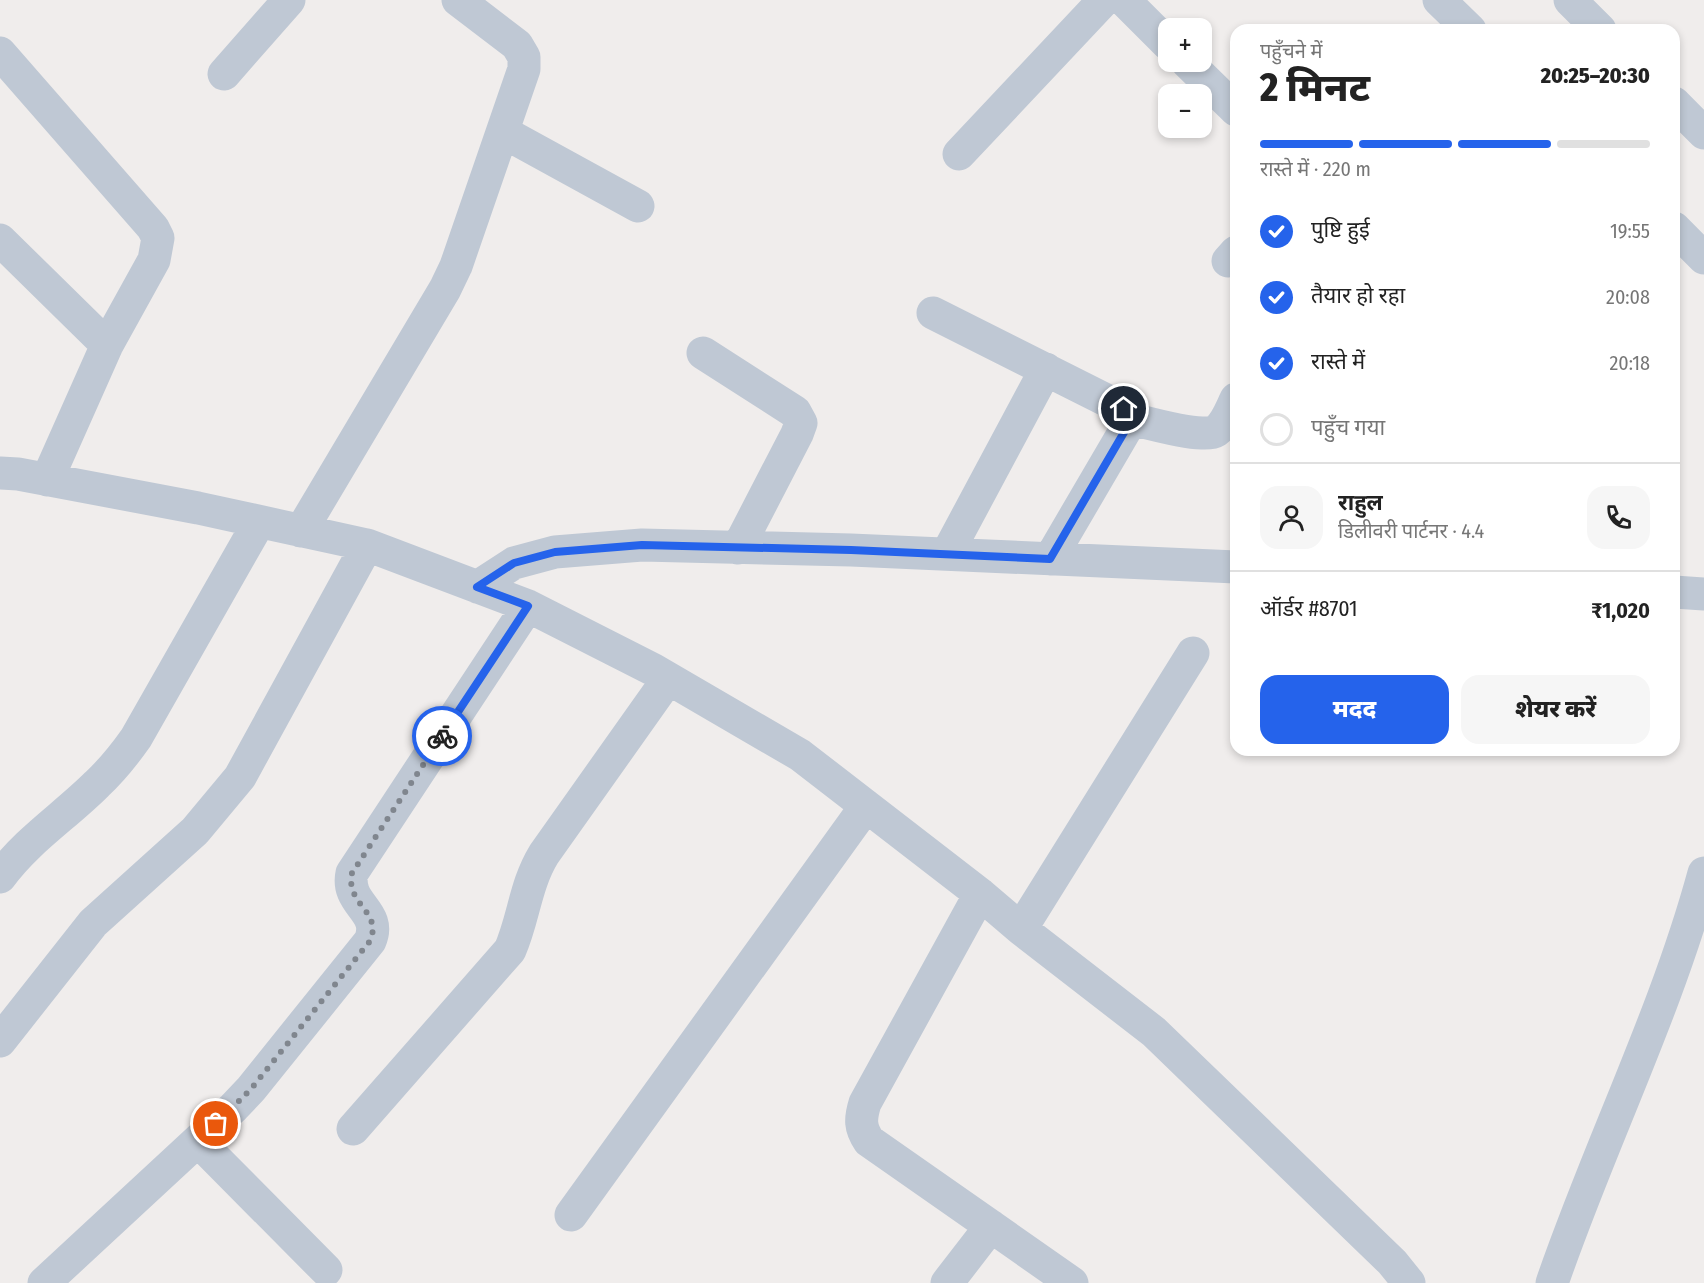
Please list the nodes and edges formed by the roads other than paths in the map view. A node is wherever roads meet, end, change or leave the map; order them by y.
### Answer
1 (289, 0) edge
2 (1104, 0) edge
3 (1124, 0) edge
4 (1439, 0) edge
5 (1570, 0) edge
6 (464, 2) edge
7 (1464, 24) edge
8 (1594, 24) edge
9 (1158, 34) edge
10 (1197, 72) edge
11 (7, 74) edge
12 (224, 74) dead end
13 (1230, 104) edge
14 (1680, 109) edge
15 (503, 132) junction
16 (1704, 133) edge
17 (959, 154) dead end
18 (638, 207) dead end
19 (1680, 234) edge
20 (0, 240) edge
21 (1704, 258) edge
22 (933, 312) dead end
23 (107, 345) junction
24 (703, 353) dead end
25 (1046, 369) junction
26 (1230, 412) edge
27 (1128, 418) junction
28 (0, 473) edge
29 (47, 480) junction
30 (260, 522) junction
31 (302, 531) junction
32 (367, 545) junction
33 (738, 548) junction
34 (947, 554) junction
35 (1050, 559) junction
36 (1230, 567) edge
37 (477, 587) junction
38 (1680, 592) edge
39 (1704, 594) edge
40 (528, 606) junction
41 (1193, 653) dead end
42 (668, 679) junction
43 (866, 806) junction
44 (1704, 873) edge
45 (0, 877) edge
46 (980, 894) junction
47 (1021, 929) junction
48 (0, 1041) edge
49 (353, 1129) dead end
50 (198, 1141) junction
51 (571, 1215) dead end
52 (991, 1226) junction
53 (326, 1270) dead end
54 (44, 1283) edge
55 (947, 1283) edge
56 (1072, 1283) edge
57 (1409, 1283) edge
58 (1552, 1283) edge

1 - 12 street
2 - 17 street
3 - 9 street
4 - 7 street
5 - 8 street
6 - 15 street
10 - 13 street
11 - 23 street
14 - 16 street
15 - 18 street
15 - 31 street
19 - 21 street
20 - 23 street
22 - 25 street
23 - 29 street
24 - 33 street
25 - 27 street
25 - 34 street
26 - 27 street
27 - 35 street
28 - 29 street
29 - 30 street
30 - 31 street
30 - 45 street
31 - 32 street
32 - 37 street
32 - 48 street
33 - 34 street
33 - 37 street
34 - 35 street
35 - 36 street
37 - 40 street
38 - 39 street
40 - 42 street
40 - 50 street
41 - 47 street
42 - 43 street
42 - 49 street
43 - 46 street
43 - 51 street
44 - 58 street
46 - 47 street
46 - 52 street
47 - 57 street
50 - 53 street
50 - 54 street
52 - 55 street
52 - 56 street

